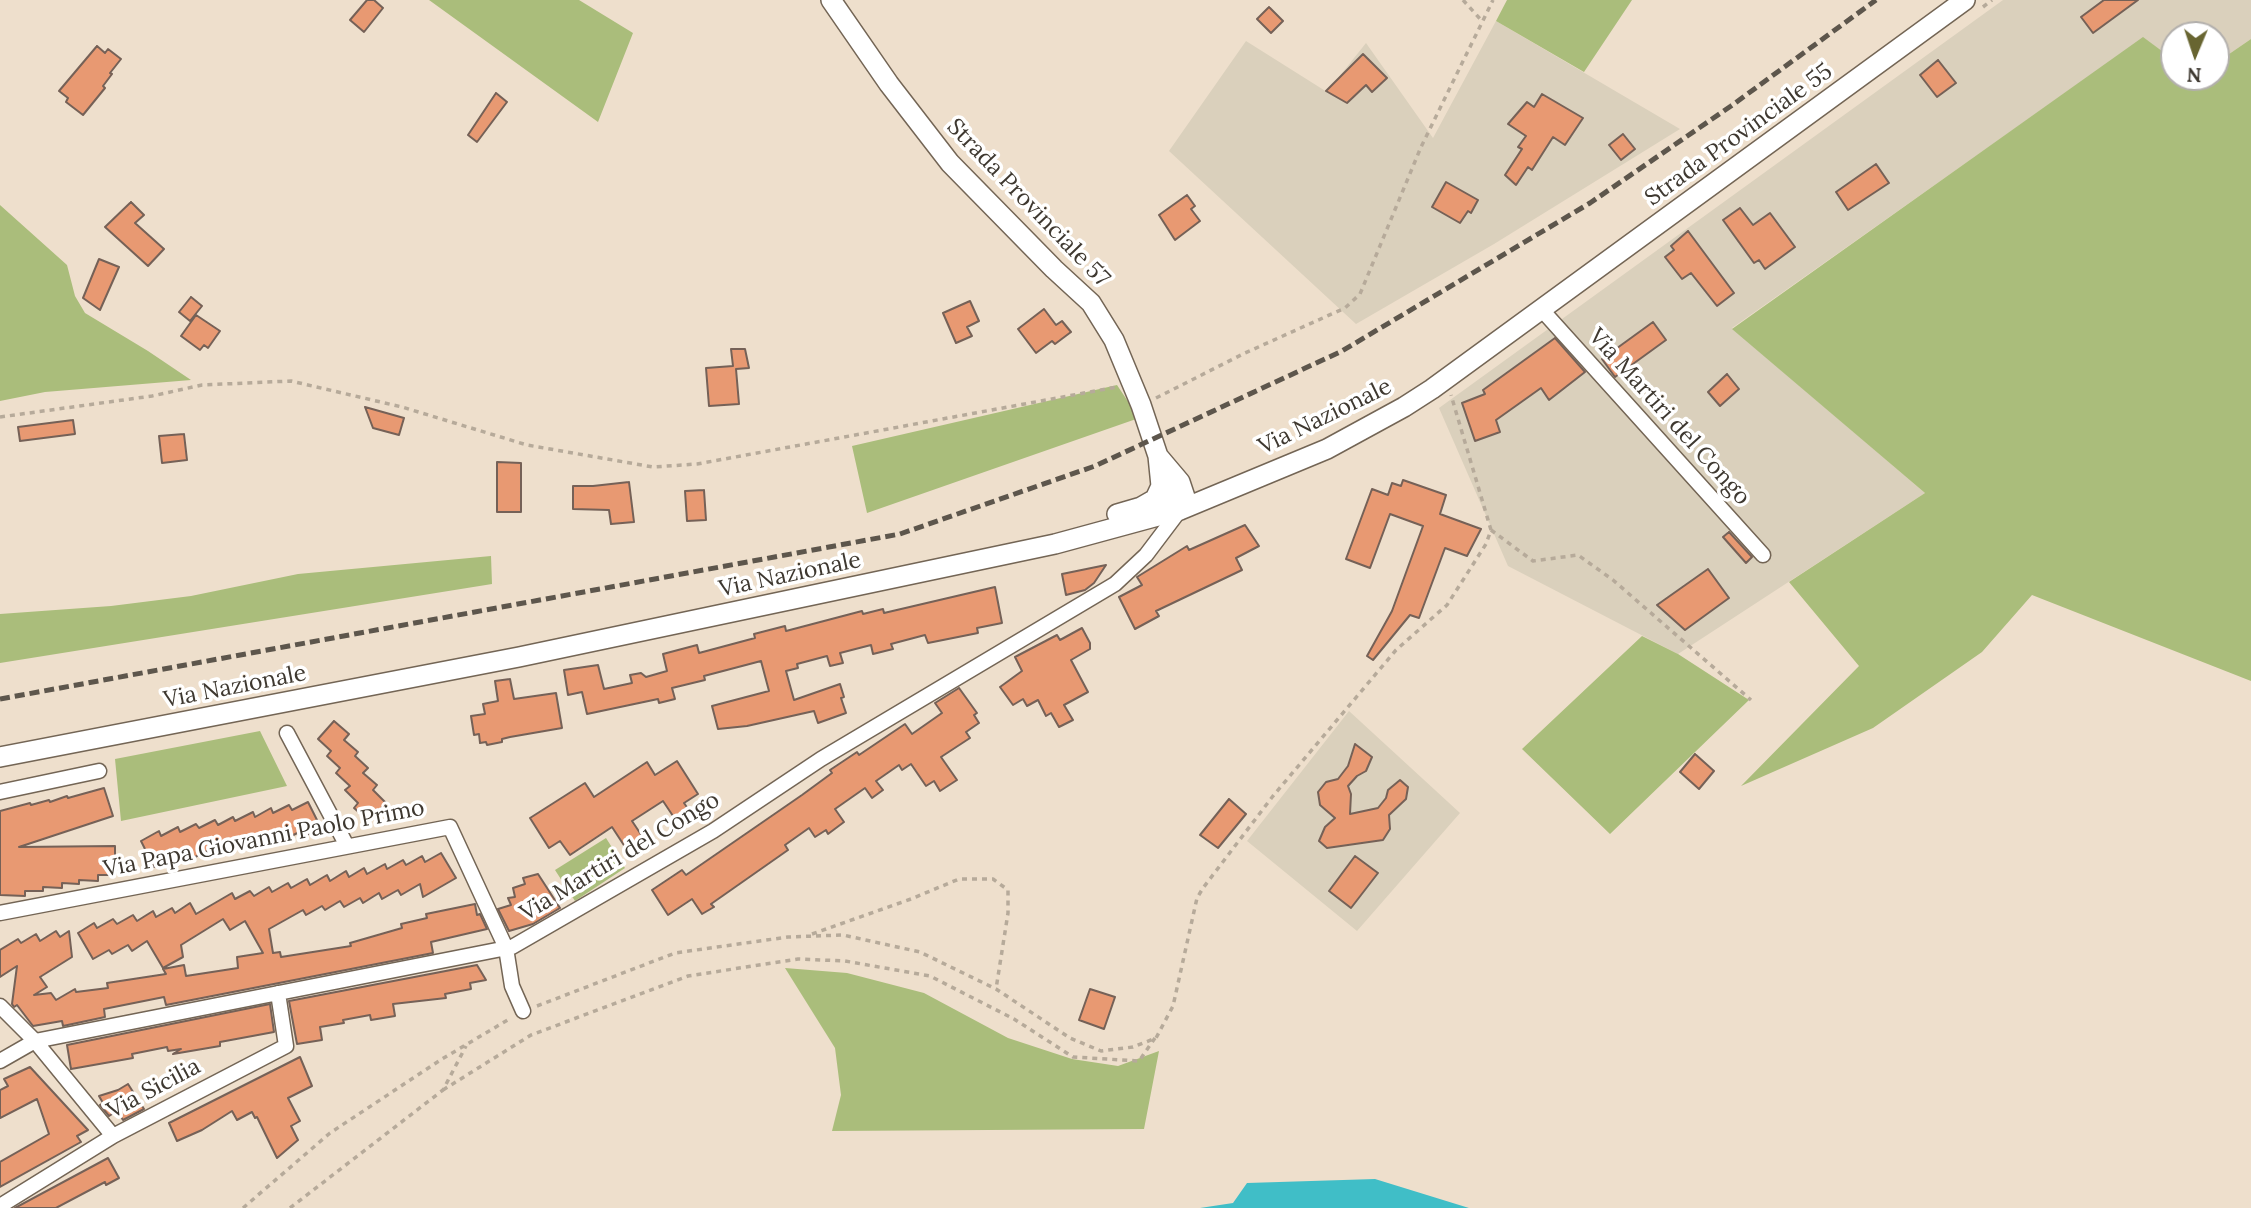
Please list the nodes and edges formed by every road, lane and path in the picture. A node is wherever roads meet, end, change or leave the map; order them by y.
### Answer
1 (831, 0) edge
2 (1462, 0) edge
3 (1493, 0) edge
4 (1965, 0) edge
5 (1482, 21) junction
6 (1542, 310) junction
7 (1446, 379) junction
8 (1133, 384) junction
9 (1141, 405) junction
10 (0, 417) edge
11 (1158, 456) junction
12 (1180, 482) junction
13 (1161, 486) junction
14 (1237, 487) junction
15 (1180, 510) junction
16 (1491, 530) junction
17 (1055, 544) junction
18 (1763, 555) dead end
19 (1751, 700) dead end
20 (288, 733) dead end
21 (0, 757) edge
22 (99, 771) dead end
23 (0, 792) edge
24 (347, 846) junction
25 (0, 913) edge
26 (806, 936) junction
27 (506, 948) junction
28 (996, 989) junction
29 (278, 993) junction
30 (0, 1006) edge
31 (523, 1011) junction
32 (1156, 1038) junction
33 (35, 1041) junction
34 (466, 1045) junction
35 (0, 1061) edge
36 (443, 1090) junction
37 (113, 1136) junction
38 (0, 1206) edge
39 (243, 1208) edge
40 (290, 1208) edge

1 - 8 main road, Strada Provinciale 57
2 - 5 path
3 - 5 path
4 - 6 main road, Strada Provinciale 55
5 - 9 path
6 - 7 main road, Via Nazionale
6 - 18 street, Via Martiri del Congo
7 - 14 main road, Via Nazionale
7 - 16 path
8 - 9 main road, Strada Provinciale 57
8 - 10 path
9 - 11 main road, Strada Provinciale 57
11 - 12 main road, Strada Provinciale 57
11 - 13 main road, Strada Provinciale 57
12 - 14 main road
12 - 15 main road
13 - 15 main road
13 - 17 main road
14 - 15 main road, Via Nazionale
15 - 17 main road, Via Nazionale
15 - 27 street, Via Martiri del Congo
16 - 19 path
16 - 32 path
17 - 21 main road, Via Nazionale
20 - 24 street
22 - 23 street
24 - 25 street, Via Papa Giovanni Paolo Primo
24 - 27 street, Via Papa Giovanni Paolo Primo
26 - 28 path
26 - 28 path
26 - 31 path
27 - 29 street, Via Martiri del Congo
27 - 31 street, Via Papa Giovanni Paolo Primo
28 - 32 path
29 - 33 street, Via Martiri del Congo
29 - 37 street, Via Sicilia
30 - 33 street
31 - 34 path
32 - 36 path
33 - 35 street, Via Martiri del Congo
33 - 37 street
34 - 36 path
34 - 39 path
36 - 40 path
37 - 38 street, Via Sicilia

